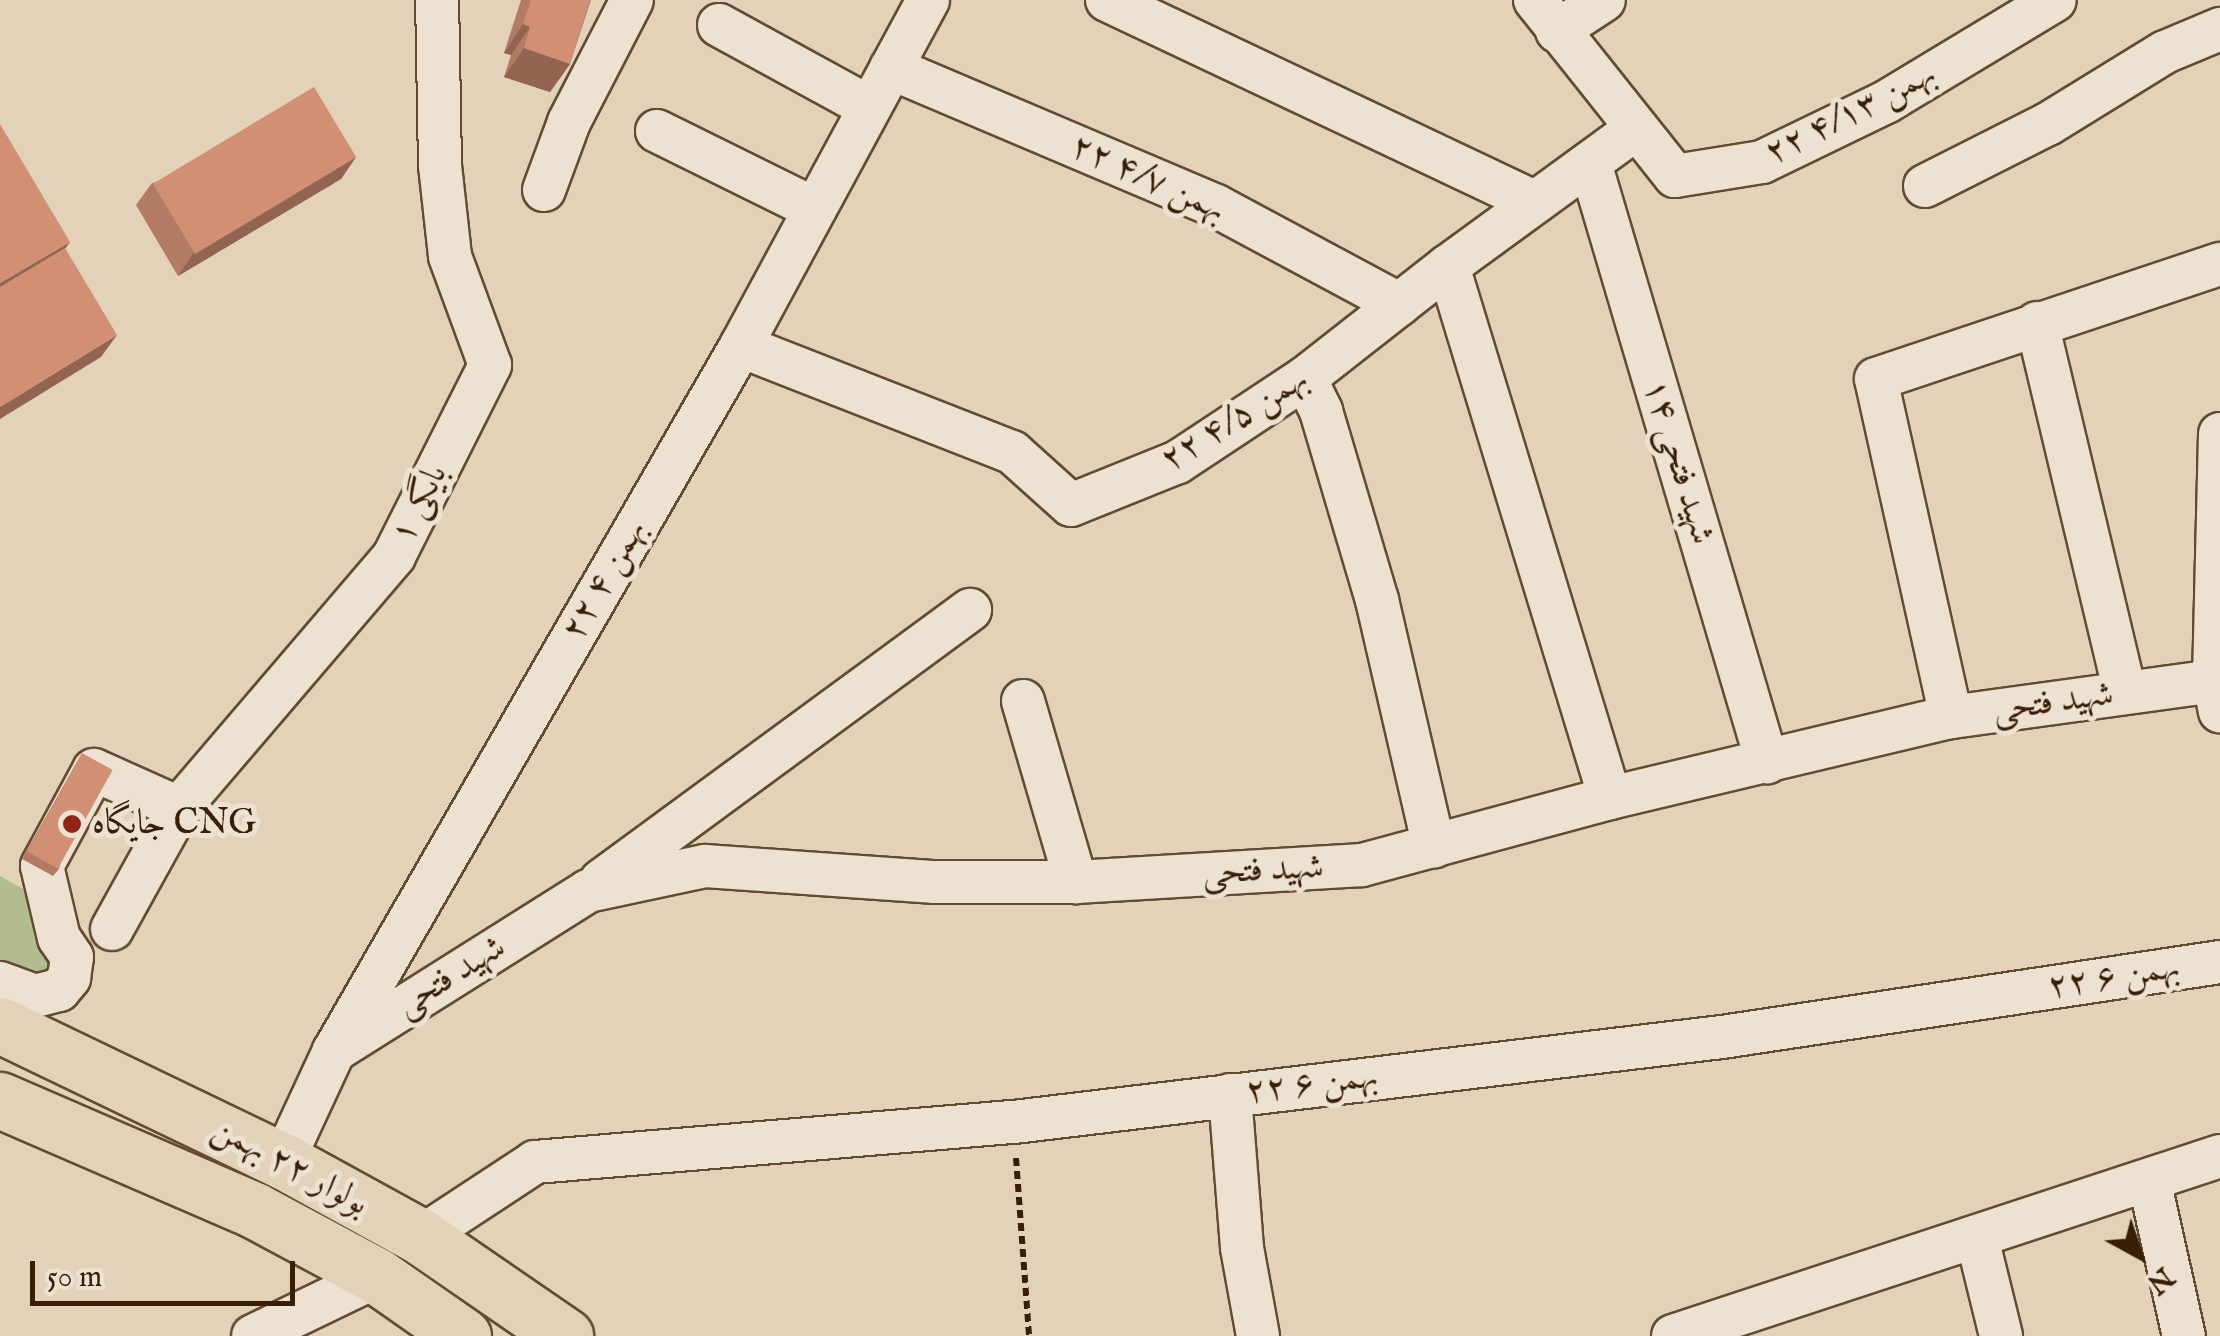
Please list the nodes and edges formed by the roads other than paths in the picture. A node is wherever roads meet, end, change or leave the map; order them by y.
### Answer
1 (437, 0) edge
2 (632, 0) edge
3 (928, 0) edge
4 (1107, 0) edge
5 (1604, 0) edge
6 (2056, 0) edge
7 (1546, 16) edge
8 (718, 25) dead end
9 (2220, 29) edge
10 (891, 68) junction
11 (869, 107) junction
12 (1636, 129) junction
13 (658, 131) dead end
14 (1590, 163) junction
15 (1925, 186) dead end
16 (544, 190) dead end
17 (1535, 202) junction
18 (814, 209) junction
19 (2220, 264) edge
20 (1448, 266) junction
21 (1399, 304) junction
22 (2036, 323) junction
23 (741, 346) junction
24 (1305, 378) junction
25 (2220, 434) edge
26 (2218, 501) edge
27 (970, 610) dead end
28 (2218, 690) edge
29 (2125, 693) junction
30 (1023, 701) dead end
31 (1951, 717) junction
32 (1767, 762) junction
33 (1610, 798) junction
34 (179, 808) junction
35 (1434, 846) junction
36 (1076, 882) junction
37 (588, 891) junction
38 (112, 929) dead end
39 (2220, 962) edge
40 (0, 983) edge
41 (0, 1025) edge
42 (334, 1051) junction
43 (1230, 1095) junction
44 (0, 1100) edge
45 (2220, 1156) edge
46 (284, 1161) junction
47 (2149, 1180) junction
48 (421, 1237) junction
49 (1977, 1238) junction
50 (377, 1276) junction
51 (257, 1335) edge
52 (463, 1336) edge
53 (565, 1336) edge
54 (1258, 1336) edge
55 (1673, 1336) edge
56 (2001, 1336) edge
57 (2184, 1336) edge

1 - 34 street, بایگی ۱
2 - 16 street
3 - 10 street, ۲۲ بهمن ۴
4 - 17 street
5 - 7 street
6 - 12 street, ۲۲ بهمن ۴/۱۳
7 - 12 street, ۲۲ بهمن ۴/۱۳
8 - 11 street
9 - 15 street
10 - 11 street, ۲۲ بهمن ۴
10 - 21 street, ۲۲ بهمن ۴/۷
11 - 18 street, ۲۲ بهمن ۴
12 - 14 street, ۲۲ بهمن ۴/۵
13 - 18 street
14 - 17 street, ۲۲ بهمن ۴/۵
14 - 32 street, شهید فتحی ۱۴
17 - 20 street, ۲۲ بهمن ۴/۵
18 - 23 street, ۲۲ بهمن ۴
19 - 22 street
20 - 21 street, ۲۲ بهمن ۴/۵
20 - 33 street
21 - 24 street, ۲۲ بهمن ۴/۵
22 - 29 street
22 - 31 street
23 - 24 street, ۲۲ بهمن ۴/۵
23 - 42 street, ۲۲ بهمن ۴
24 - 35 street
25 - 26 street
26 - 28 street
27 - 37 street
28 - 29 street, شهید فتحی
29 - 31 street, شهید فتحی
30 - 36 street
31 - 32 street, شهید فتحی
32 - 33 street, شهید فتحی
33 - 35 street, شهید فتحی
34 - 38 street, بایگی ۱
34 - 40 street
35 - 36 street, شهید فتحی
36 - 37 street, شهید فتحی
37 - 42 street, شهید فتحی
39 - 43 street, ۲۲ بهمن ۶
41 - 46 main road, بولوار ۲۲ بهمن
42 - 46 street, ۲۲ بهمن ۴
43 - 48 street, ۲۲ بهمن ۶
43 - 54 street
44 - 50 main road, بولوار ۲۲ بهمن
45 - 47 street
46 - 48 main road, بولوار ۲۲ بهمن
47 - 49 street
47 - 57 street
48 - 53 main road, بولوار ۲۲ بهمن
49 - 55 street
49 - 56 street
50 - 51 street
50 - 52 main road, بولوار ۲۲ بهمن

